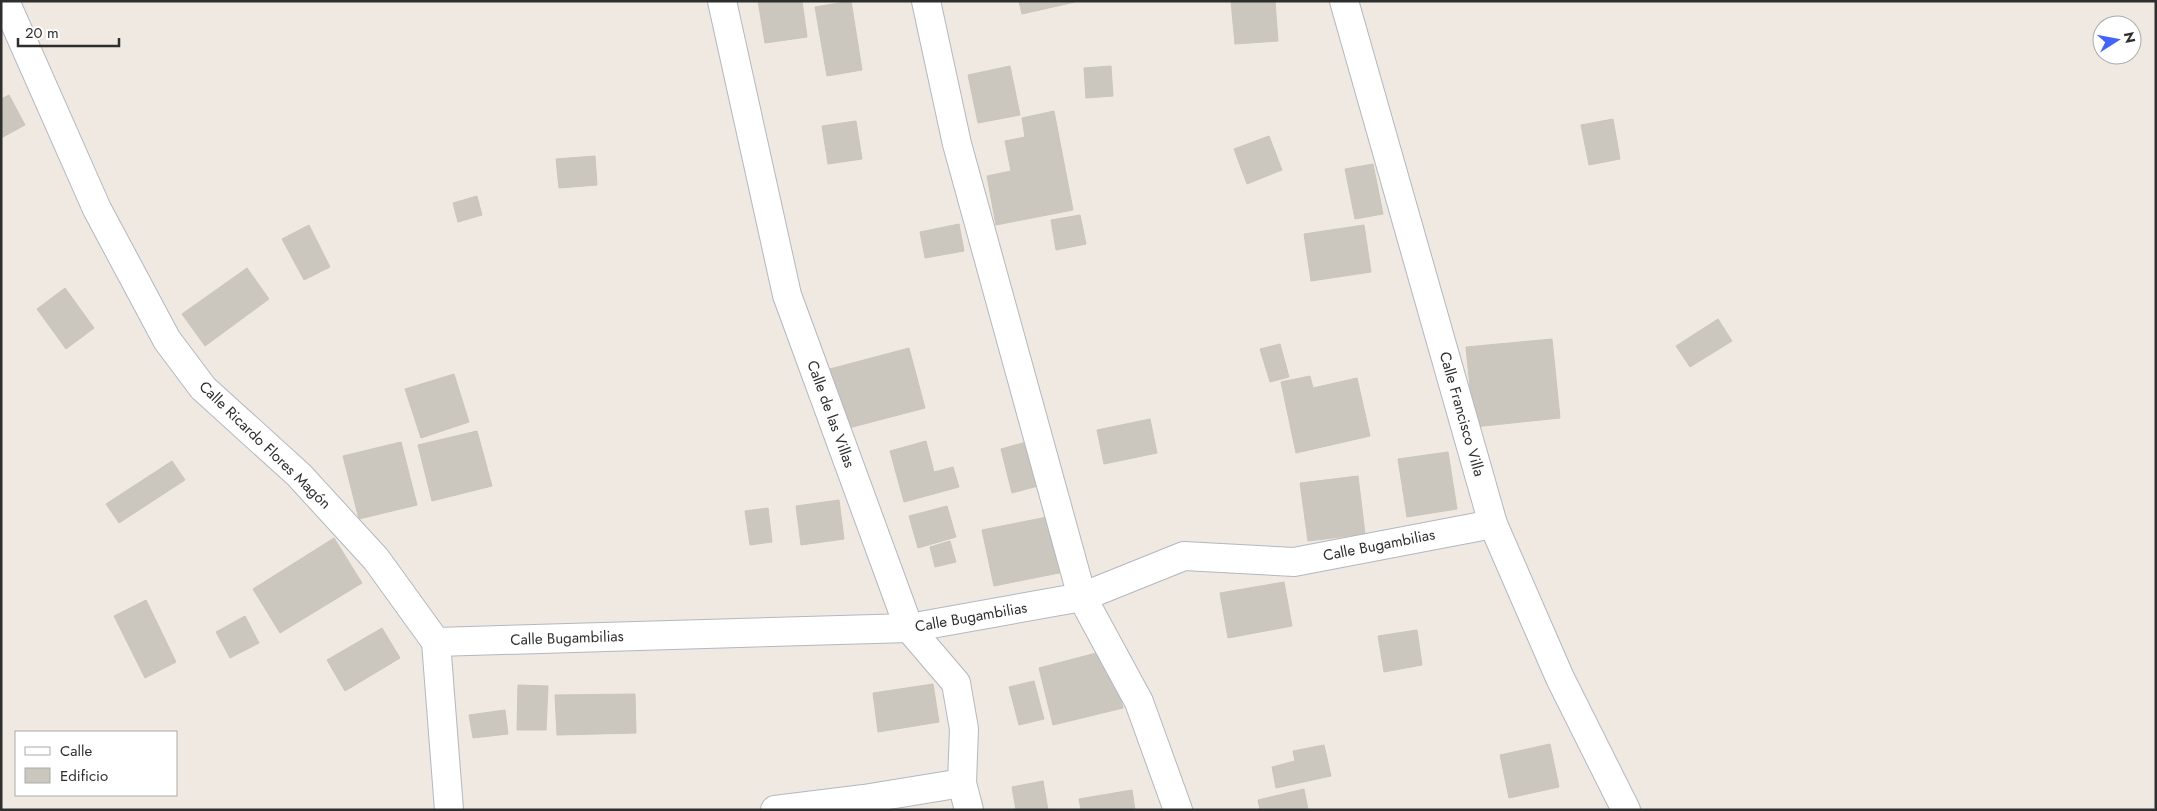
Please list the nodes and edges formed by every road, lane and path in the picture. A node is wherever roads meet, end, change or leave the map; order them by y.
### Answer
1 (722, 1) edge
2 (926, 1) edge
3 (1344, 1) edge
4 (12, 3) edge
5 (1493, 524) junction
6 (1082, 597) junction
7 (909, 628) junction
8 (436, 642) junction
9 (962, 783) junction
10 (448, 810) edge
11 (775, 810) edge
12 (969, 810) edge
13 (1178, 810) edge
14 (1626, 810) edge

1 - 7 street, Calle de las Villas
2 - 6 street
3 - 5 street, Calle Francisco Villa
4 - 8 street, Calle Ricardo Flores Magón
5 - 6 street, Calle Bugambilias
5 - 14 street, Calle Francisco Villa
6 - 7 street, Calle Bugambilias
6 - 13 street
7 - 8 street, Calle Bugambilias
7 - 9 street, Calle de las Villas
8 - 10 street
9 - 11 street
9 - 12 street, Calle de las Villas

